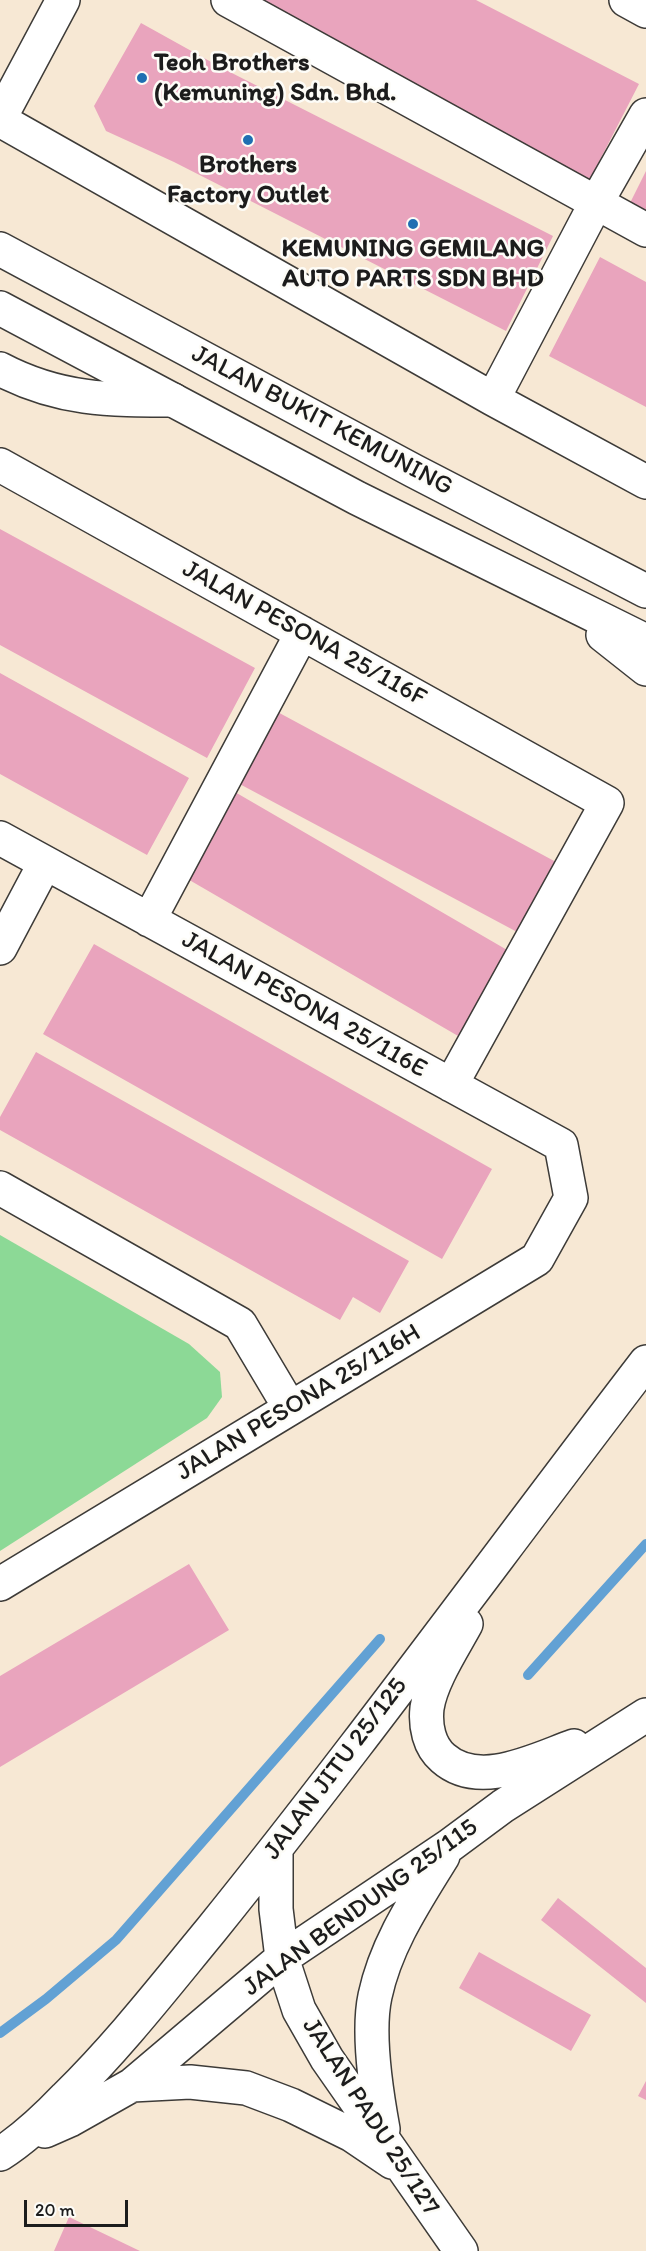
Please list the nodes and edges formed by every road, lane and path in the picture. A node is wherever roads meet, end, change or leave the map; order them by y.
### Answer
1 (63, 0) edge
2 (228, 0) edge
3 (626, 0) edge
4 (646, 11) edge
5 (646, 115) edge
6 (0, 119) edge
7 (596, 203) junction
8 (646, 230) edge
9 (0, 249) edge
10 (0, 308) edge
11 (0, 369) edge
12 (494, 399) junction
13 (173, 400) junction
14 (0, 465) edge
15 (646, 482) edge
16 (646, 591) edge
17 (549, 592) junction
18 (302, 633) junction
19 (646, 641) edge
20 (646, 669) edge
21 (0, 838) edge
22 (45, 863) junction
23 (149, 920) junction
24 (0, 948) edge
25 (451, 1085) junction
26 (0, 1188) edge
27 (571, 1198) joint
28 (646, 1362) edge
29 (290, 1408) junction
30 (506, 1545) junction
31 (0, 1584) edge
32 (637, 1721) edge
33 (449, 1845) junction
34 (276, 1849) junction
35 (282, 1958) junction
36 (132, 2085) junction
37 (385, 2139) junction
38 (9, 2148) edge
39 (409, 2174) junction
40 (457, 2248) edge

1 - 6 street
2 - 7 street
3 - 4 street
5 - 7 street
6 - 12 street
7 - 8 street
7 - 12 street
9 - 16 street, JALAN BUKIT KEMUNING
10 - 13 street, JALAN BUKIT KEMUNING
11 - 13 street
12 - 15 street
13 - 17 street, JALAN BUKIT KEMUNING
14 - 18 street, JALAN PESONA 25/116F
17 - 19 street, JALAN BUKIT KEMUNING
17 - 20 street
18 - 23 street
18 - 25 street, JALAN PESONA 25/116F
21 - 22 street, JALAN PESONA 25/116E
22 - 23 street, JALAN PESONA 25/116E
22 - 24 street
23 - 25 street, JALAN PESONA 25/116E
25 - 27 street, JALAN PESONA 25/116E
26 - 29 street
27 - 29 street, JALAN PESONA 25/116H
28 - 30 street, JALAN JITU 25/125
29 - 31 street, JALAN PESONA 25/116H
30 - 32 street
30 - 34 street, JALAN JITU 25/125
32 - 33 street, JALAN BENDUNG 25/115
33 - 35 street, JALAN BENDUNG 25/115
33 - 37 street
34 - 35 street, JALAN PADU 25/127
34 - 38 street, JALAN JITU 25/125
35 - 36 street, JALAN BENDUNG 25/115
35 - 37 street, JALAN PADU 25/127
36 - 38 street, JALAN BENDUNG 25/115
36 - 39 street
37 - 39 street, JALAN PADU 25/127
39 - 40 street, JALAN PADU 25/127

